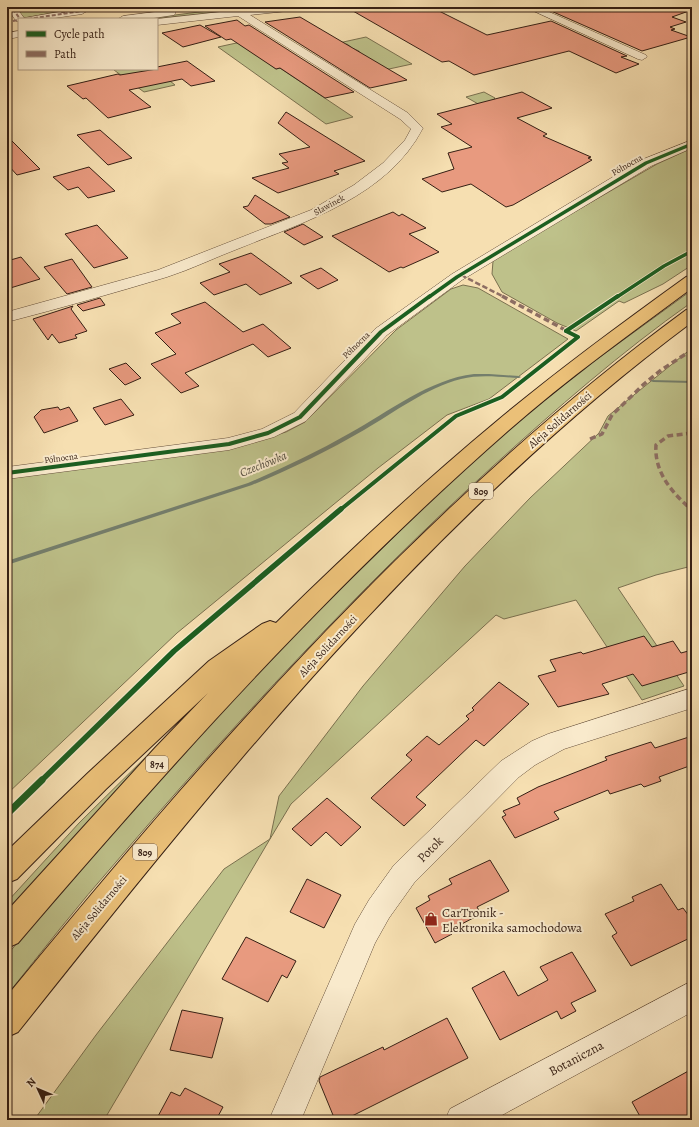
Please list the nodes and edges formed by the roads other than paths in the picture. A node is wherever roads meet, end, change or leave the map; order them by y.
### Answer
1 (50, 7) edge
2 (219, 7) edge
3 (298, 7) edge
4 (530, 7) edge
5 (684, 7) edge
6 (13, 9) dead end
7 (115, 10) dead end
8 (234, 10) edge
9 (692, 10) edge
10 (82, 11) dead end
11 (65, 13) junction
12 (19, 18) edge
13 (34, 18) edge
14 (126, 18) edge
15 (18, 20) edge
16 (7, 22) edge
17 (158, 22) edge
18 (18, 34) edge
19 (7, 36) edge
20 (18, 42) edge
21 (7, 44) edge
22 (642, 57) dead end
23 (692, 144) edge
24 (692, 280) edge
25 (692, 314) edge
26 (7, 317) edge
27 (7, 473) edge
28 (312, 601) junction
29 (692, 698) edge
30 (7, 870) edge
31 (7, 933) edge
32 (692, 996) edge
33 (7, 1021) edge
34 (285, 1120) edge
35 (461, 1120) edge

1 - 11 street
2 - 14 street
3 - 8 street
4 - 22 street
5 - 9 street
6 - 12 street
7 - 14 street
8 - 17 street
8 - 26 street, Sławinek
10 - 11 street
11 - 13 street
15 - 16 street
18 - 19 street
20 - 21 street
23 - 27 street, Północna
24 - 28 main road
25 - 33 main road, Aleja Solidarności / 809
28 - 30 main road
28 - 31 main road, 874
29 - 34 street, Potok
32 - 35 street, Botaniczna

